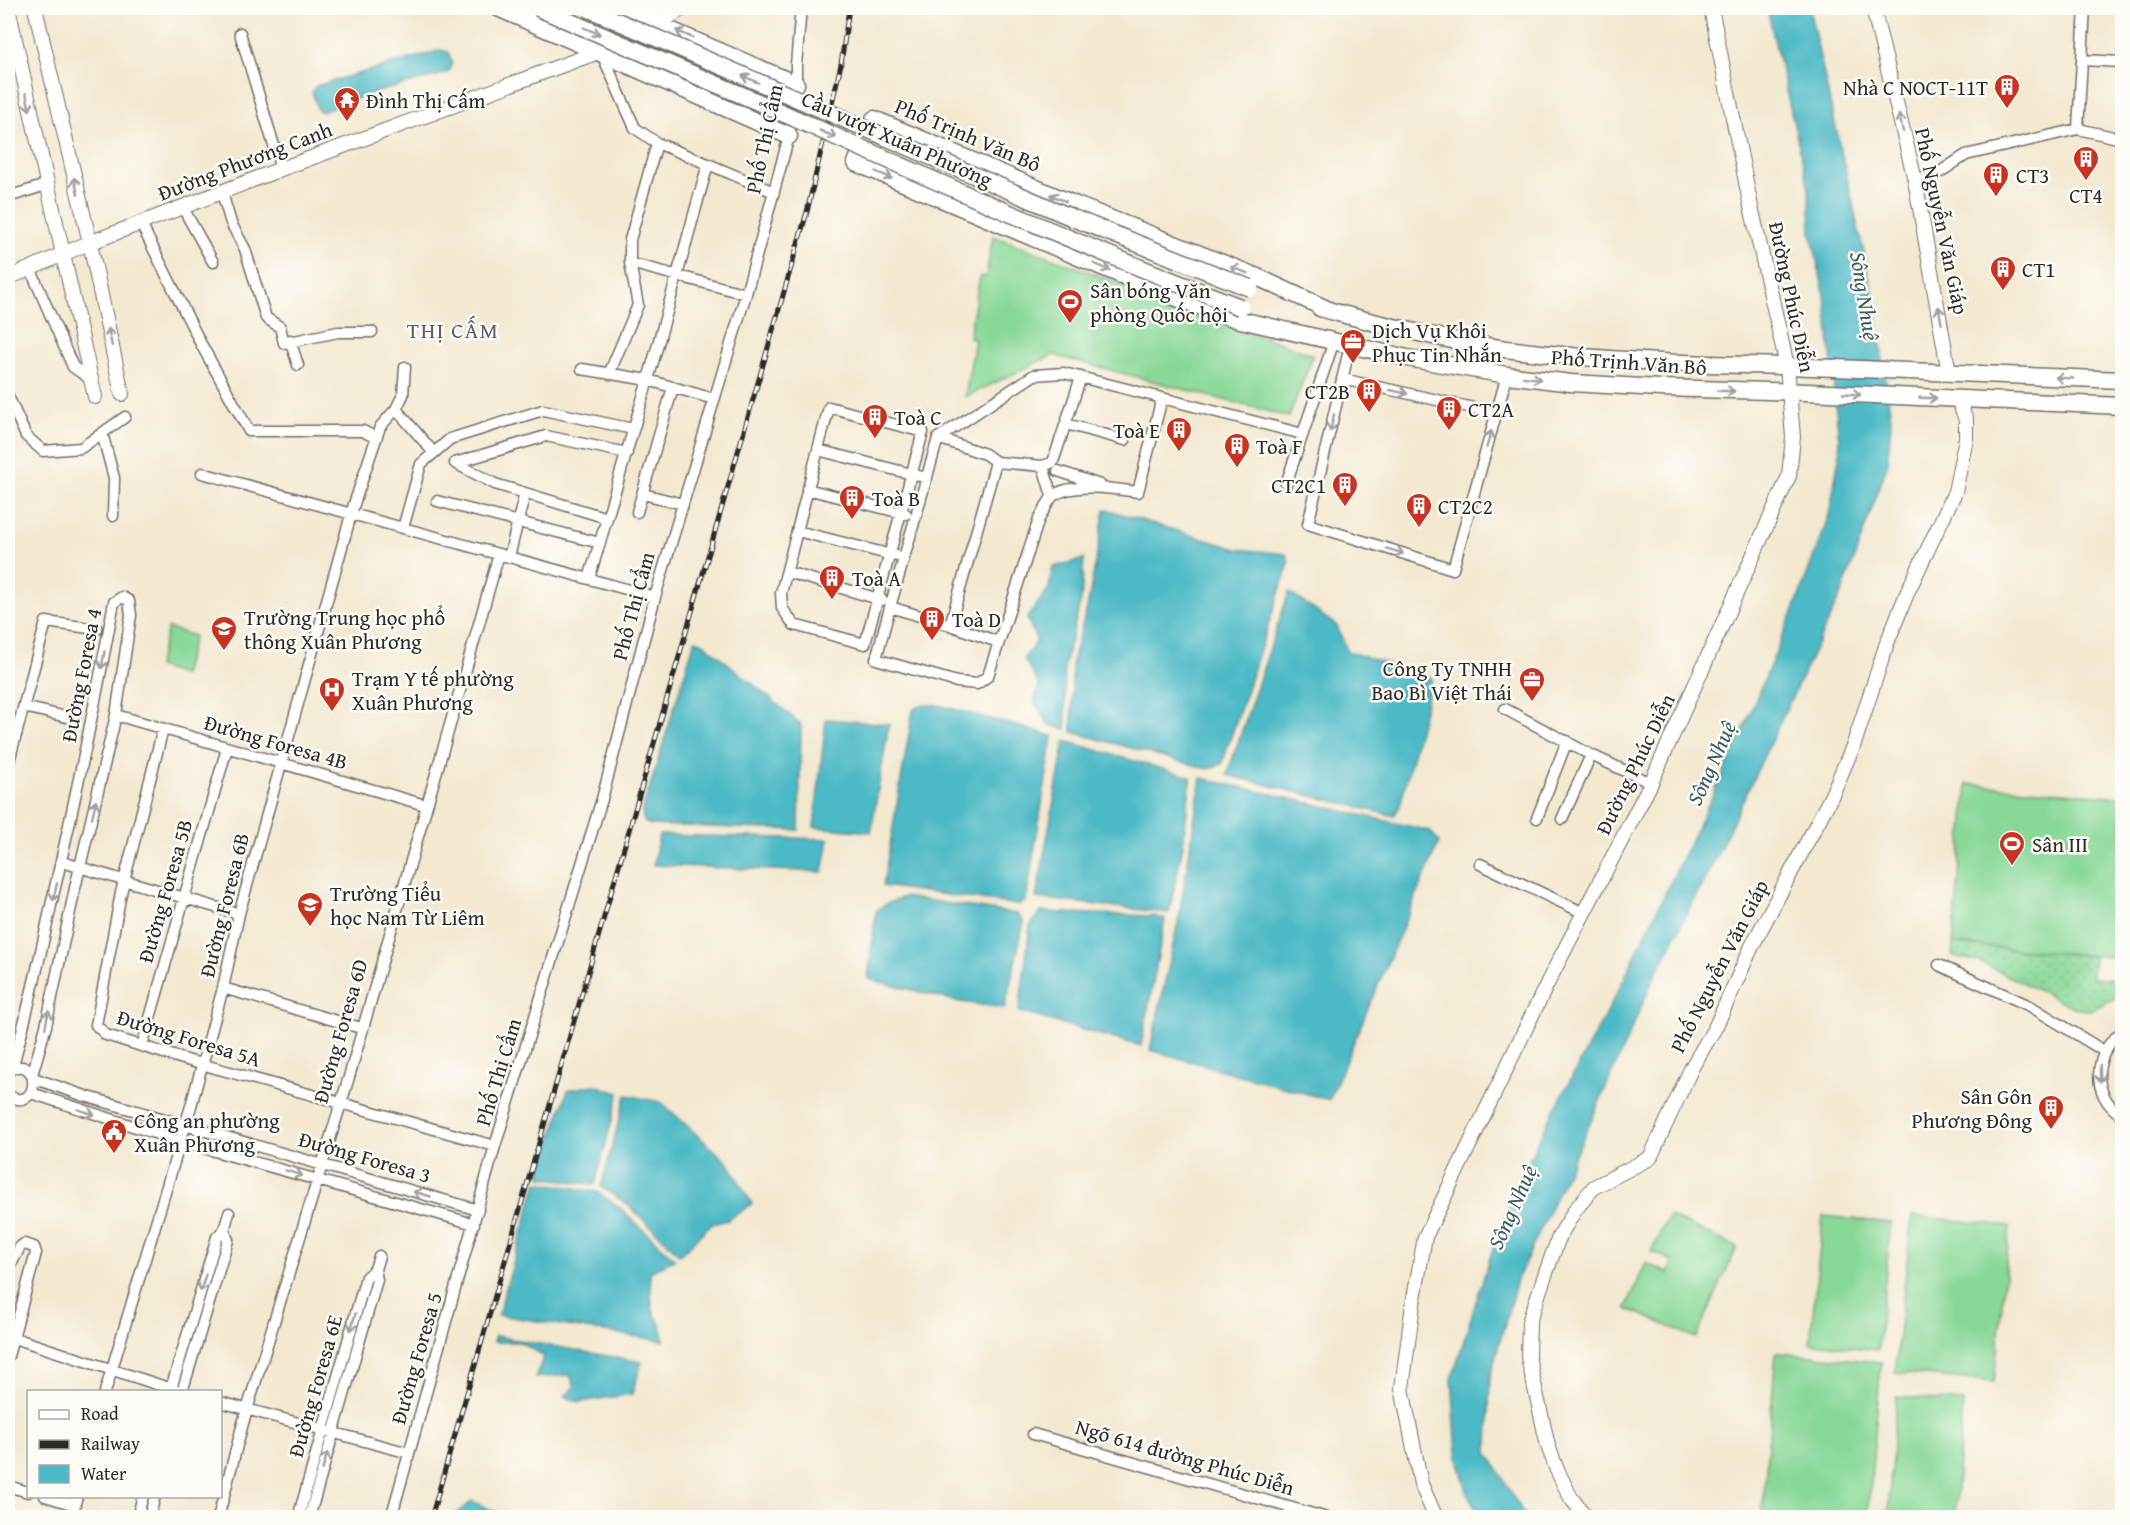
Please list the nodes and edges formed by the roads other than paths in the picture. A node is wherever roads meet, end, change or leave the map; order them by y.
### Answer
1 (8, 8) edge
2 (35, 8) edge
3 (498, 8) edge
4 (538, 8) edge
5 (587, 8) edge
6 (619, 8) edge
7 (683, 8) edge
8 (801, 8) edge
9 (1711, 8) edge
10 (1873, 8) edge
11 (2085, 8) edge
12 (659, 23) junction
13 (240, 33) dead end
14 (12, 45) edge
15 (601, 51) junction
16 (2082, 60) junction
17 (2122, 62) edge
18 (638, 68) junction
19 (796, 84) junction
20 (2078, 129) junction
21 (789, 135) junction
22 (2122, 139) edge
23 (657, 143) junction
24 (708, 164) junction
25 (281, 169) junction
26 (1915, 180) junction
27 (46, 185) junction
28 (774, 192) junction
29 (222, 193) junction
30 (8, 197) edge
31 (183, 208) junction
32 (141, 224) junction
33 (90, 243) junction
34 (63, 254) junction
35 (213, 262) dead end
36 (630, 263) junction
37 (30, 268) junction
38 (677, 276) junction
39 (8, 278) edge
40 (1250, 288) joint
41 (746, 294) junction
42 (1240, 307) joint
43 (1331, 311) junction
44 (372, 332) dead end
45 (1302, 333) junction
46 (290, 340) junction
47 (1342, 344) junction
48 (298, 364) dead end
49 (405, 367) dead end
50 (1795, 367) junction
51 (582, 369) dead end
52 (1949, 373) junction
53 (609, 374) junction
54 (1506, 375) junction
55 (1081, 377) junction
56 (1342, 379) junction
57 (92, 380) junction
58 (648, 380) junction
59 (2122, 380) edge
60 (673, 387) junction
61 (1798, 392) junction
62 (122, 394) dead end
63 (8, 396) edge
64 (95, 396) dead end
65 (1162, 398) junction
66 (714, 399) junction
67 (1958, 399) junction
68 (2122, 406) edge
69 (396, 409) junction
70 (1496, 413) junction
71 (125, 417) dead end
72 (1066, 424) junction
73 (633, 429) junction
74 (102, 433) junction
75 (1303, 434) junction
76 (375, 438) junction
77 (938, 438) junction
78 (1125, 440) dead end
79 (818, 450) junction
80 (434, 453) junction
81 (627, 453) junction
82 (996, 462) junction
83 (1052, 467) junction
84 (202, 473) dead end
85 (912, 473) junction
86 (927, 478) junction
87 (1286, 484) dead end
88 (1106, 488) junction
89 (807, 489) junction
90 (1070, 490) junction
91 (525, 493) junction
92 (643, 494) junction
93 (1052, 496) junction
94 (437, 501) dead end
95 (682, 504) junction
96 (637, 512) dead end
97 (901, 512) junction
98 (352, 514) junction
99 (113, 516) dead end
100 (915, 516) junction
101 (607, 518) junction
102 (518, 522) junction
103 (403, 528) junction
104 (797, 531) junction
105 (600, 543) junction
106 (889, 555) junction
107 (504, 556) junction
108 (903, 559) junction
109 (788, 572) junction
110 (589, 579) junction
111 (655, 597) junction
112 (877, 598) junction
113 (890, 605) junction
114 (950, 625) junction
115 (97, 629) dead end
116 (998, 642) junction
117 (24, 707) junction
118 (1505, 709) dead end
119 (116, 715) junction
120 (75, 719) dead end
121 (162, 729) junction
122 (1567, 741) junction
123 (227, 748) junction
124 (1592, 755) junction
125 (282, 764) junction
126 (8, 765) edge
127 (1651, 783) junction
128 (425, 805) junction
129 (1537, 818) dead end
130 (1562, 819) dead end
131 (62, 862) junction
132 (1480, 864) dead end
133 (80, 866) junction
134 (125, 879) junction
135 (183, 897) junction
136 (1584, 913) junction
137 (239, 914) junction
138 (1939, 965) dead end
139 (223, 988) junction
140 (361, 1028) junction
141 (2122, 1032) edge
142 (142, 1046) junction
143 (2104, 1051) junction
144 (202, 1064) junction
145 (10, 1070) edge
146 (33, 1077) junction
147 (31, 1093) junction
148 (9, 1098) edge
149 (340, 1103) junction
150 (2122, 1115) edge
151 (184, 1125) junction
152 (179, 1141) junction
153 (495, 1146) junction
154 (320, 1164) junction
155 (316, 1180) junction
156 (478, 1210) junction
157 (229, 1214) dead end
158 (474, 1224) junction
159 (379, 1256) dead end
160 (8, 1270) edge
161 (10, 1336) edge
162 (8, 1356) edge
163 (111, 1368) junction
164 (106, 1390) edge
165 (173, 1390) edge
166 (176, 1390) edge
167 (222, 1403) edge
168 (247, 1409) junction
169 (328, 1431) junction
170 (1033, 1434) dead end
171 (409, 1453) junction
172 (8, 1486) edge
173 (27, 1492) edge
174 (53, 1498) edge
175 (143, 1498) edge
176 (155, 1498) edge
177 (76, 1501) edge
178 (72, 1518) edge
179 (137, 1518) edge
180 (149, 1518) edge
181 (218, 1518) edge
182 (297, 1518) edge
183 (309, 1518) edge
184 (391, 1518) edge
185 (1327, 1518) edge
186 (1436, 1518) edge
187 (1587, 1518) edge

1 - 14 street
33 -> 2 street
3 - 15 main road
4 -> 42 main road, Cầu vượt Xuân Phương, bridge
40 -> 5 main road, Cầu vượt Xuân Phương, bridge
6 - 12 main road
7 - 12 street
8 - 19 street, Phố Thị Cẩm
9 - 50 street, Đường Phúc Diễn
26 -> 10 street, Phố Nguyễn Văn Giáp
11 - 16 street
12 - 18 street
19 -> 12 main road
13 - 25 street
14 -> 27 street
15 - 18 main road
15 - 23 street
15 - 25 street, Đường Phương Canh
16 - 17 street
16 - 20 street
18 - 21 main road
19 - 21 street, Phố Thị Cẩm
20 - 22 street
20 - 26 street
21 - 28 street, Phố Thị Cẩm
23 - 24 street
23 - 36 street
24 - 28 street
24 - 38 street
25 - 29 street, Đường Phương Canh
52 -> 26 street, Phố Nguyễn Văn Giáp
27 - 30 street
27 - 34 street
28 - 41 street, Phố Thị Cẩm
29 - 31 street, Đường Phương Canh
29 - 46 street
31 - 32 street, Đường Phương Canh
31 - 35 street
32 - 33 street, Đường Phương Canh
32 - 76 street
33 - 34 street, Đường Phương Canh
62 -> 33 street
34 - 37 street, Đường Phương Canh
34 - 57 street
36 - 38 street
36 - 53 street
37 - 39 street, Đường Phương Canh
37 - 57 street
38 - 41 street
38 - 58 street
40 - 43 main road, Phố Trịnh Văn Bô
41 - 66 street, Phố Thị Cẩm
42 - 45 main road, Phố Trịnh Văn Bô
43 -> 45 main road, Phố Trịnh Văn Bô
43 - 50 main road, Phố Trịnh Văn Bô
44 - 46 street
45 - 47 main road, Phố Trịnh Văn Bô
46 - 48 street
47 - 54 main road, Phố Trịnh Văn Bô
47 - 56 street
47 - 75 street
49 - 69 street
50 - 52 main road, Phố Trịnh Văn Bô
50 - 61 street, Đường Phúc Diễn
51 - 53 street
59 -> 52 main road, Phố Trịnh Văn Bô
53 - 58 street
54 -> 61 main road, Phố Trịnh Văn Bô
54 - 70 street
55 - 65 street
55 - 72 street
55 - 77 street
56 -> 70 street
56 -> 70 street
57 - 64 street
58 - 60 street
58 - 73 street
60 - 66 street
60 - 92 street
61 -> 67 main road, Phố Trịnh Văn Bô
61 - 127 street, Đường Phúc Diễn
63 - 74 street
65 - 75 street
65 - 88 street
66 - 95 street, Phố Thị Cẩm
67 - 68 main road, Phố Trịnh Văn Bô
67 - 187 street, Phố Nguyễn Văn Giáp
69 - 76 street, Đường Foresa 6B
69 - 80 street
71 - 74 street
72 - 78 street
72 - 83 street
73 - 80 street
73 - 81 street
74 - 99 street
75 - 87 street
76 - 98 street, Đường Foresa 6B
77 - 82 street
77 - 86 street
79 - 85 street
79 - 85 street
79 - 89 street
80 - 103 street
81 - 91 street
81 - 101 street
82 - 83 street
82 - 114 street
83 - 88 street
83 - 90 street
83 - 93 street
84 - 98 street
85 - 86 street
85 - 97 street
86 - 100 street
88 - 90 street
89 - 97 street
89 - 104 street
90 - 93 street
91 - 101 street
91 - 102 street, Đường Foresa 6D
92 - 95 street
92 - 96 street
93 - 116 street
94 - 102 street
95 - 111 street, Phố Thị Cẩm
97 - 100 street
97 - 106 street
98 - 103 street
98 - 125 street, Đường Foresa 6B
100 - 108 street
101 - 105 street
102 - 105 street
102 - 107 street, Đường Foresa 6D
103 - 107 street
104 - 106 street
104 - 109 street
105 - 110 street
106 - 108 street
106 - 112 street
107 - 110 street
107 - 128 street, Đường Foresa 6D
108 - 113 street
109 - 112 street
109 - 112 street
110 - 111 street
111 - 153 street, Phố Thị Cẩm
112 - 113 street
113 - 114 street
113 - 116 street
114 - 116 street
115 - 117 street
117 - 120 street
117 - 126 street
118 - 122 street
119 - 121 street, Đường Foresa 4B
119 -> 131 street, Đường Foresa 4
133 -> 119 street, Đường Foresa 4
121 - 123 street, Đường Foresa 4B
121 - 134 street, Đường Foresa 5A
122 - 124 street
122 - 129 street
123 - 125 street, Đường Foresa 4B
123 - 135 street, Đường Foresa 5B
124 - 127 street
124 - 130 street
125 - 128 street, Đường Foresa 4B
125 - 137 street, Đường Foresa 6B
127 - 136 street, Đường Phúc Diễn
128 - 140 street, Đường Foresa 6D
131 - 133 street
131 -> 145 street, Đường Foresa 4
132 - 136 street
133 - 134 street
146 -> 133 street, Đường Foresa 4
134 - 135 street
134 - 142 street, Đường Foresa 5A
135 - 137 street
135 - 142 street, Đường Foresa 5B
136 - 186 street, Đường Phúc Diễn
137 - 139 street, Đường Foresa 6B
138 - 143 street
139 - 140 street
139 - 144 street, Đường Foresa 6B
140 - 149 street, Đường Foresa 6D
141 - 143 street
142 - 144 street, Đường Foresa 5A
143 -> 150 street
144 - 149 street, Đường Foresa 5A
144 - 151 street, Đường Foresa 6B
145 - 146 street, Đường Foresa 3
146 - 147 street, Đường Foresa 4
146 - 151 street, Đường Foresa 3
147 - 148 street
147 -> 152 street, Đường Foresa 3
149 - 153 street, Đường Foresa 5A
149 - 154 street, Đường Foresa 6D
151 - 152 street, Đường Foresa 6B
151 - 154 street, Đường Foresa 3
152 -> 155 street, Đường Foresa 3
152 - 163 street, Đường Foresa 6B
153 - 156 street, Phố Thị Cẩm
154 - 155 street, Đường Foresa 6D
156 -> 154 street, Đường Foresa 3
155 - 158 street, Đường Foresa 3
155 - 168 street, Đường Foresa 6D
156 - 158 street, Đường Foresa 5
157 - 166 street
158 - 171 street, Đường Foresa 5
159 - 169 street, Đường Foresa 6E
160 - 161 street
161 - 162 street
161 - 163 street
163 - 164 street, Đường Foresa 6B
163 - 165 street
167 - 168 street
168 - 169 street
168 - 181 street, Đường Foresa 6D
169 - 171 street
169 - 182 street, Đường Foresa 6E
183 -> 169 street, Đường Foresa 6E
170 - 185 street, Ngõ 614 đường Phúc Diễn
171 - 184 street, Đường Foresa 5
172 - 173 street
174 - 177 street
175 - 179 street
176 - 180 street
177 - 178 street

